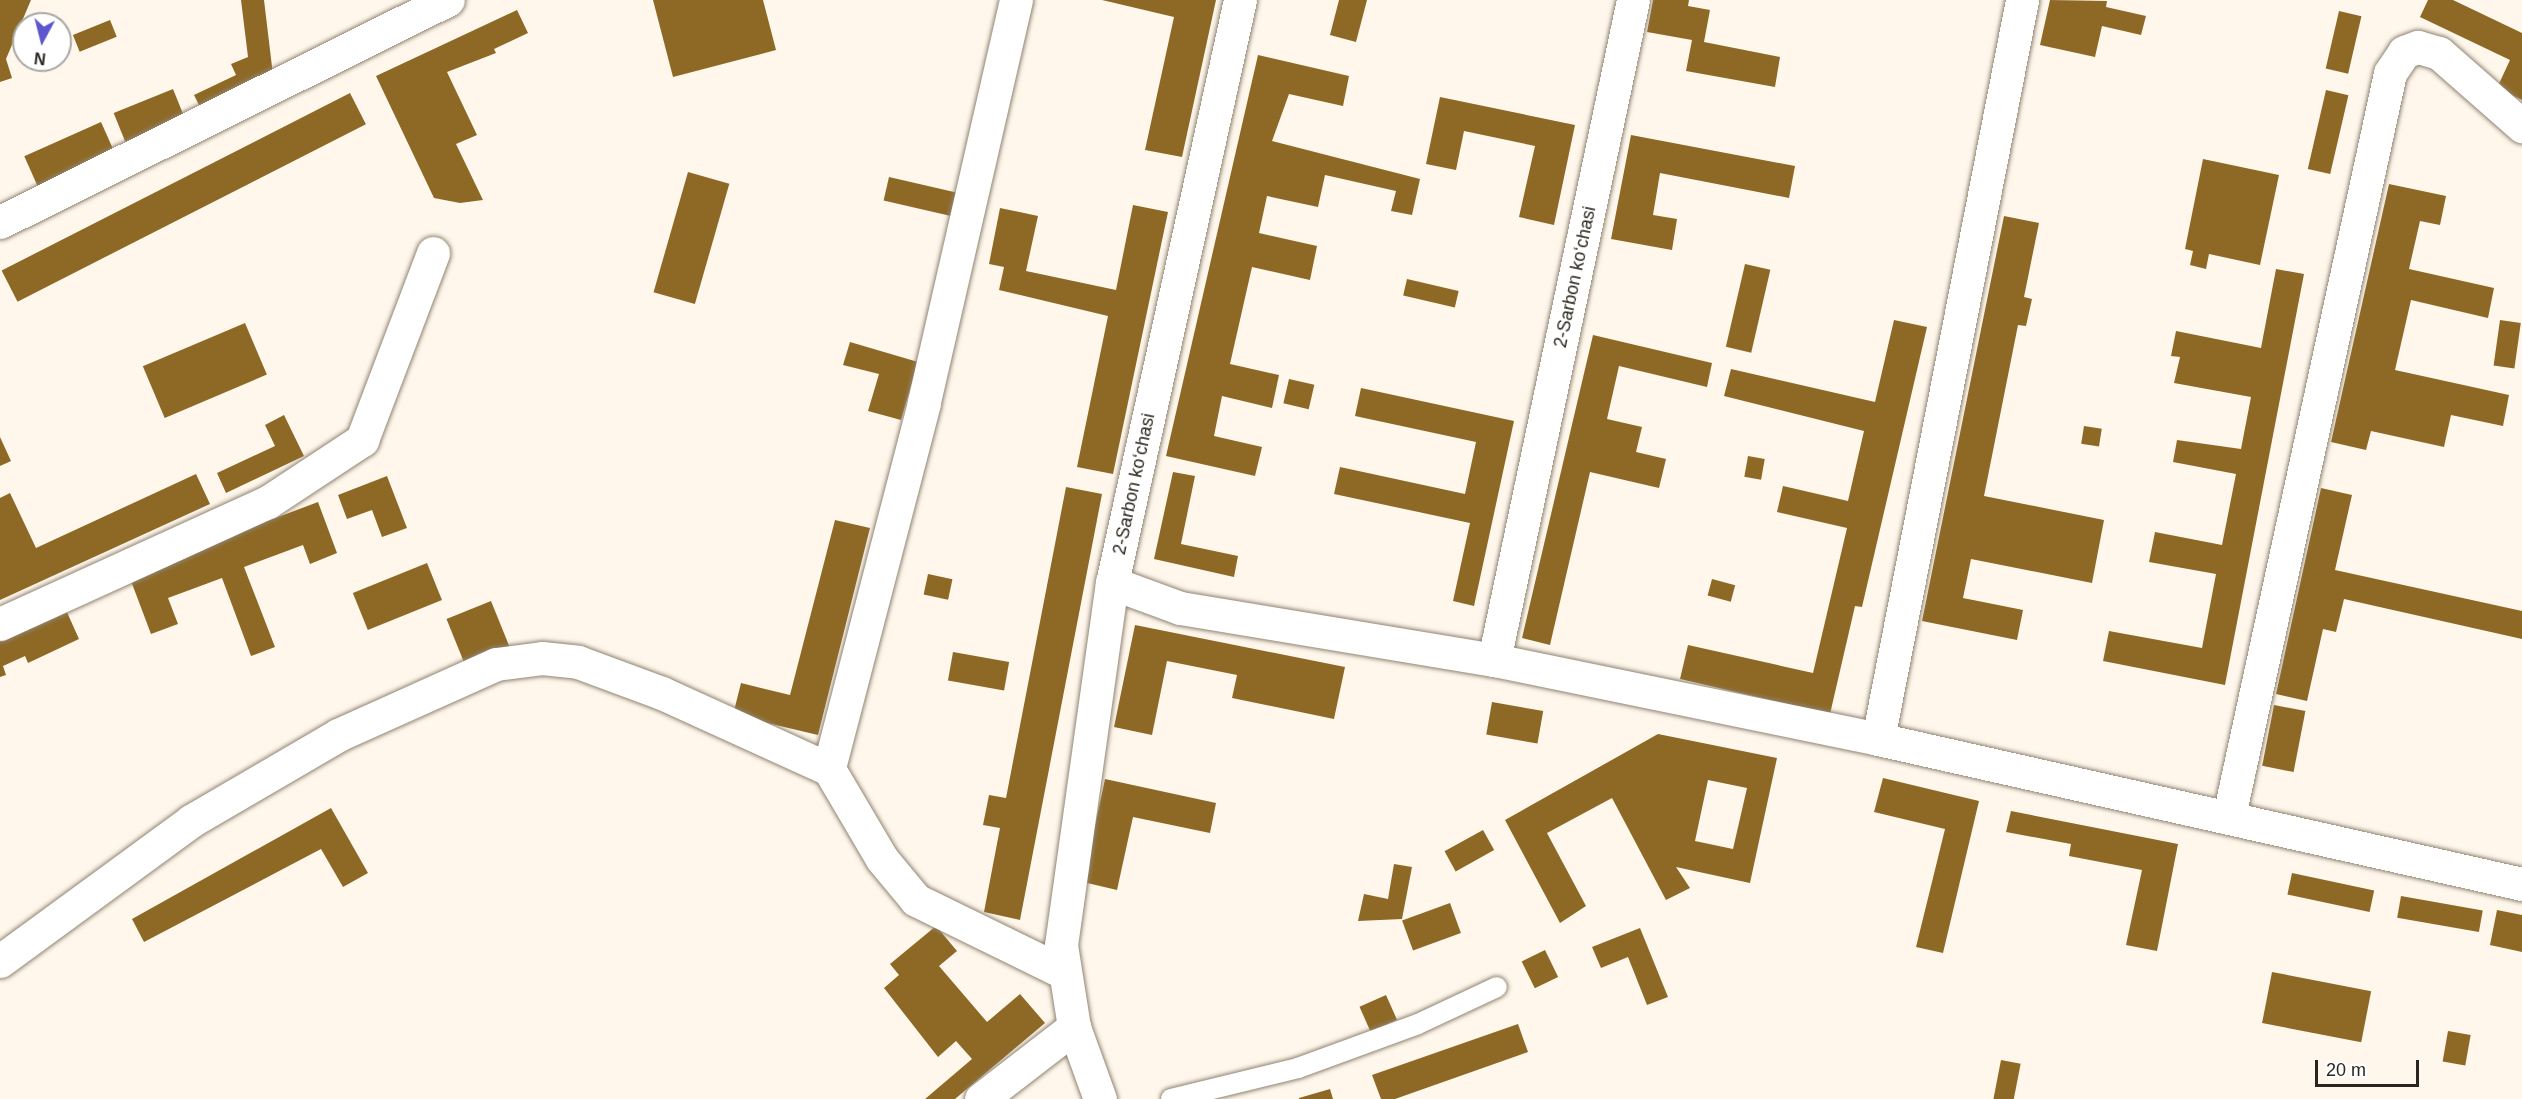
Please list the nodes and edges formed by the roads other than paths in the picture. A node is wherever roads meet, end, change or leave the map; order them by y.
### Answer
1 (448, 0) edge
2 (1016, 0) edge
3 (1240, 0) edge
4 (1633, 0) edge
5 (2022, 0) edge
6 (2522, 126) edge
7 (0, 222) edge
8 (433, 253) dead end
9 (1112, 583) junction
10 (0, 624) edge
11 (1494, 660) junction
12 (1878, 739) junction
13 (829, 769) junction
14 (2229, 816) junction
15 (2522, 884) edge
16 (0, 961) edge
17 (1063, 972) junction
18 (1497, 987) dead end
19 (1074, 1027) junction
20 (981, 1099) edge
21 (1100, 1099) edge
22 (1171, 1099) edge

1 - 7 street
2 - 13 street
3 - 9 street, 2-Sarbon koʻchasi
4 - 11 street, 2-Sarbon koʻchasi
5 - 12 street
6 - 14 street
8 - 10 street
9 - 11 street
9 - 17 street, 2-Sarbon koʻchasi
11 - 12 street
12 - 14 street
13 - 16 street
13 - 17 street
14 - 15 street
17 - 19 street, 2-Sarbon koʻchasi
18 - 22 lane
19 - 20 street
19 - 21 street, 2-Sarbon koʻchasi

